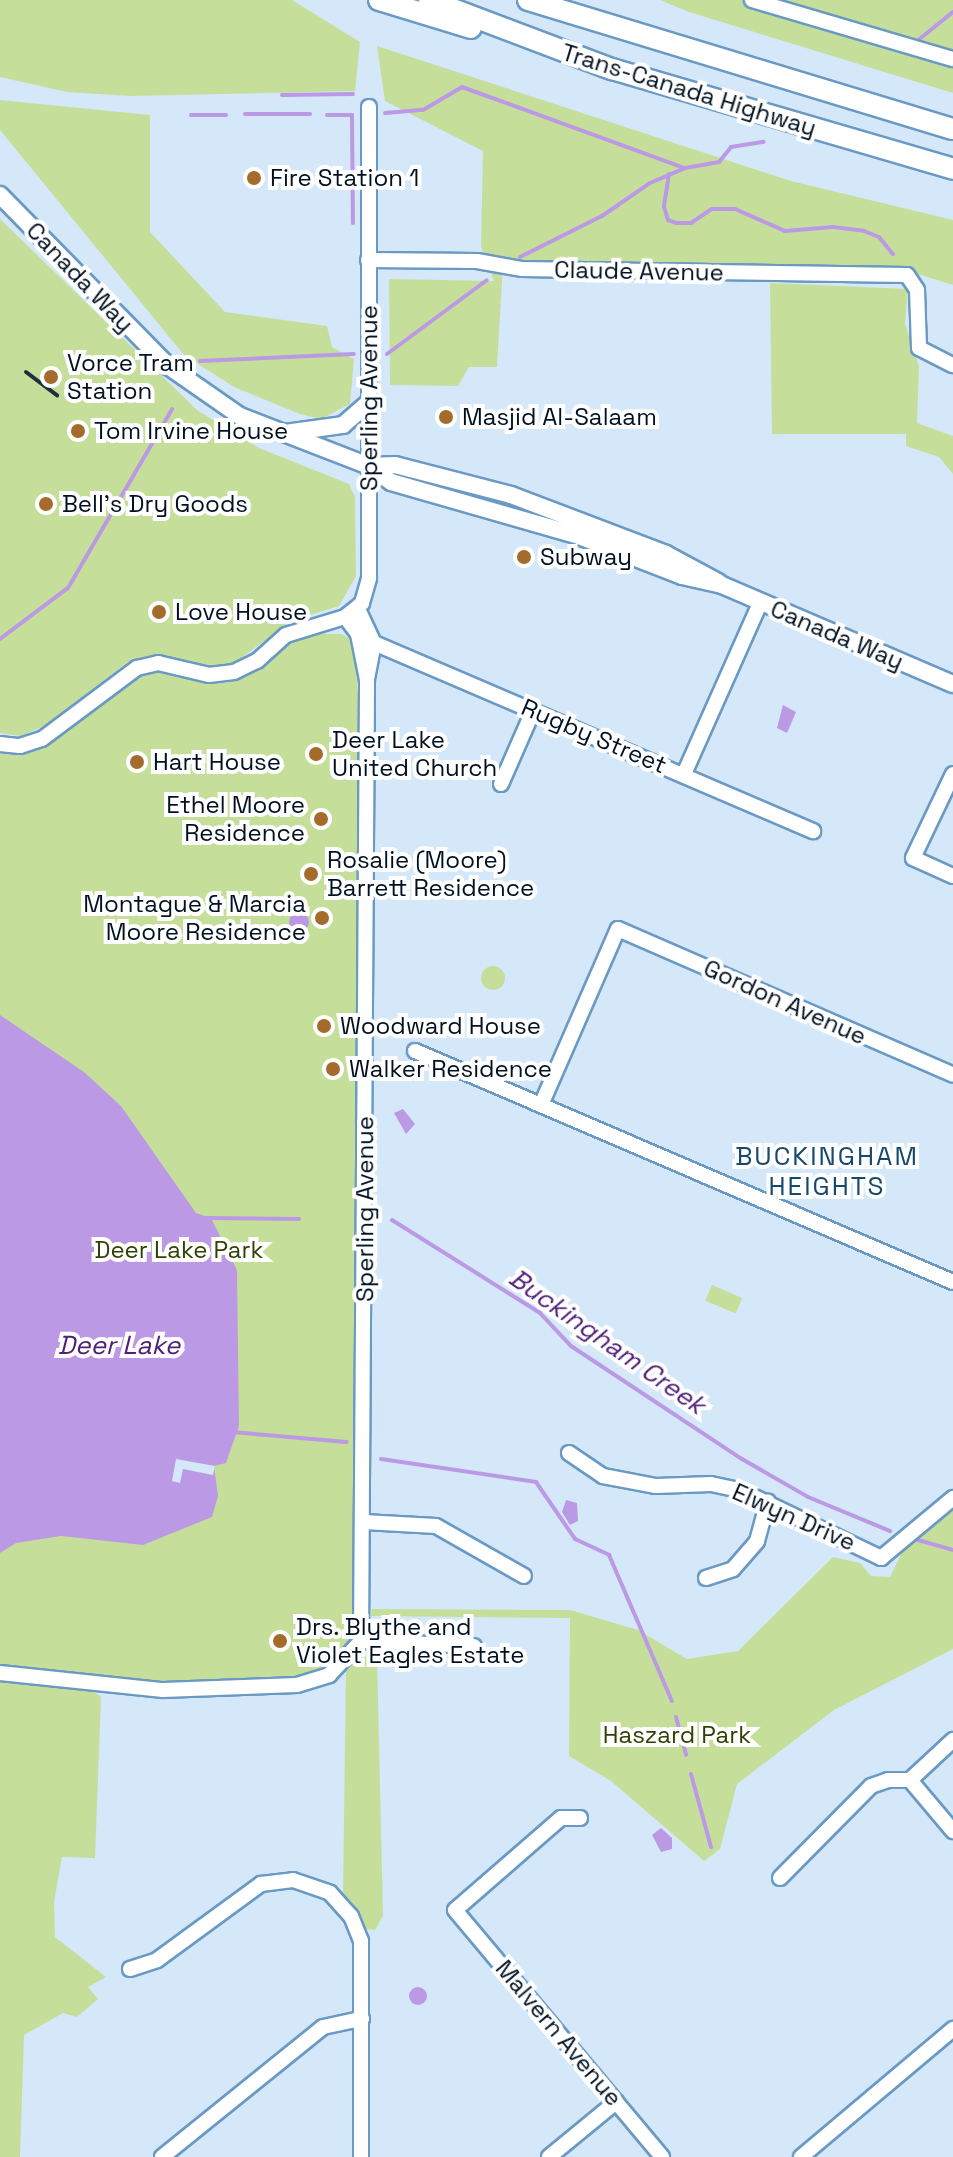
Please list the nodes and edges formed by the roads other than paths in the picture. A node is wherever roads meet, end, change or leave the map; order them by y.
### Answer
1 (379, 0) edge
2 (429, 0) edge
3 (528, 0) edge
4 (571, 0) edge
5 (752, 0) edge
6 (520, 38) junction
7 (640, 38) junction
8 (953, 59) edge
9 (369, 107) dead end
10 (953, 129) edge
11 (953, 169) edge
12 (1, 192) edge
13 (368, 260) junction
14 (953, 365) edge
15 (369, 402) junction
16 (284, 433) junction
17 (369, 466) junction
18 (760, 603) junction
19 (351, 613) junction
20 (374, 643) junction
21 (367, 680) junction
22 (953, 684) edge
23 (533, 711) junction
24 (0, 744) edge
25 (684, 774) junction
26 (953, 774) edge
27 (501, 784) dead end
28 (813, 831) dead end
29 (953, 876) edge
30 (415, 1051) dead end
31 (953, 1075) edge
32 (541, 1105) junction
33 (953, 1282) edge
34 (569, 1453) dead end
35 (953, 1498) edge
36 (768, 1501) junction
37 (364, 1522) junction
38 (524, 1576) dead end
39 (706, 1578) dead end
40 (361, 1641) junction
41 (474, 1646) dead end
42 (0, 1673) edge
43 (953, 1740) edge
44 (910, 1780) junction
45 (580, 1818) dead end
46 (953, 1831) edge
47 (780, 1878) dead end
48 (130, 1969) dead end
49 (362, 2019) junction
50 (953, 2029) edge
51 (616, 2102) junction
52 (162, 2157) edge
53 (361, 2157) edge
54 (549, 2157) edge
55 (662, 2157) edge
56 (801, 2157) edge

1 - 6 highway
2 - 6 highway, Trans-Canada Highway
3 - 7 highway, Trans-Canada Highway
4 - 7 highway
5 - 8 street
6 - 11 highway, Trans-Canada Highway
7 - 10 highway, Trans-Canada Highway
9 - 13 street, Sperling Avenue
12 - 16 main road, Canada Way
13 - 14 street, Claude Avenue
13 - 15 street, Sperling Avenue
15 - 16 main road
15 - 17 street, Sperling Avenue
16 - 17 main road, Canada Way
17 - 18 main road, Canada Way
17 - 19 street, Sperling Avenue
18 - 22 main road, Canada Way
18 - 25 street
19 - 20 street
19 - 21 street, Sperling Avenue
19 - 24 street
20 - 21 street, Sperling Avenue
20 - 23 street, Rugby Street
21 - 37 street, Sperling Avenue
23 - 25 street, Rugby Street
23 - 27 street
25 - 28 street, Rugby Street
26 - 29 street
30 - 32 street
31 - 32 street, Gordon Avenue
32 - 33 street
34 - 36 street, Elwyn Drive
35 - 36 street, Elwyn Drive
36 - 39 street
37 - 38 street
37 - 40 street, Sperling Avenue
40 - 41 street
40 - 42 street
43 - 44 street
44 - 46 street
44 - 47 street
45 - 51 street, Malvern Avenue
48 - 49 street
49 - 52 street
49 - 53 street
50 - 56 street
51 - 54 street
51 - 55 street, Malvern Avenue

